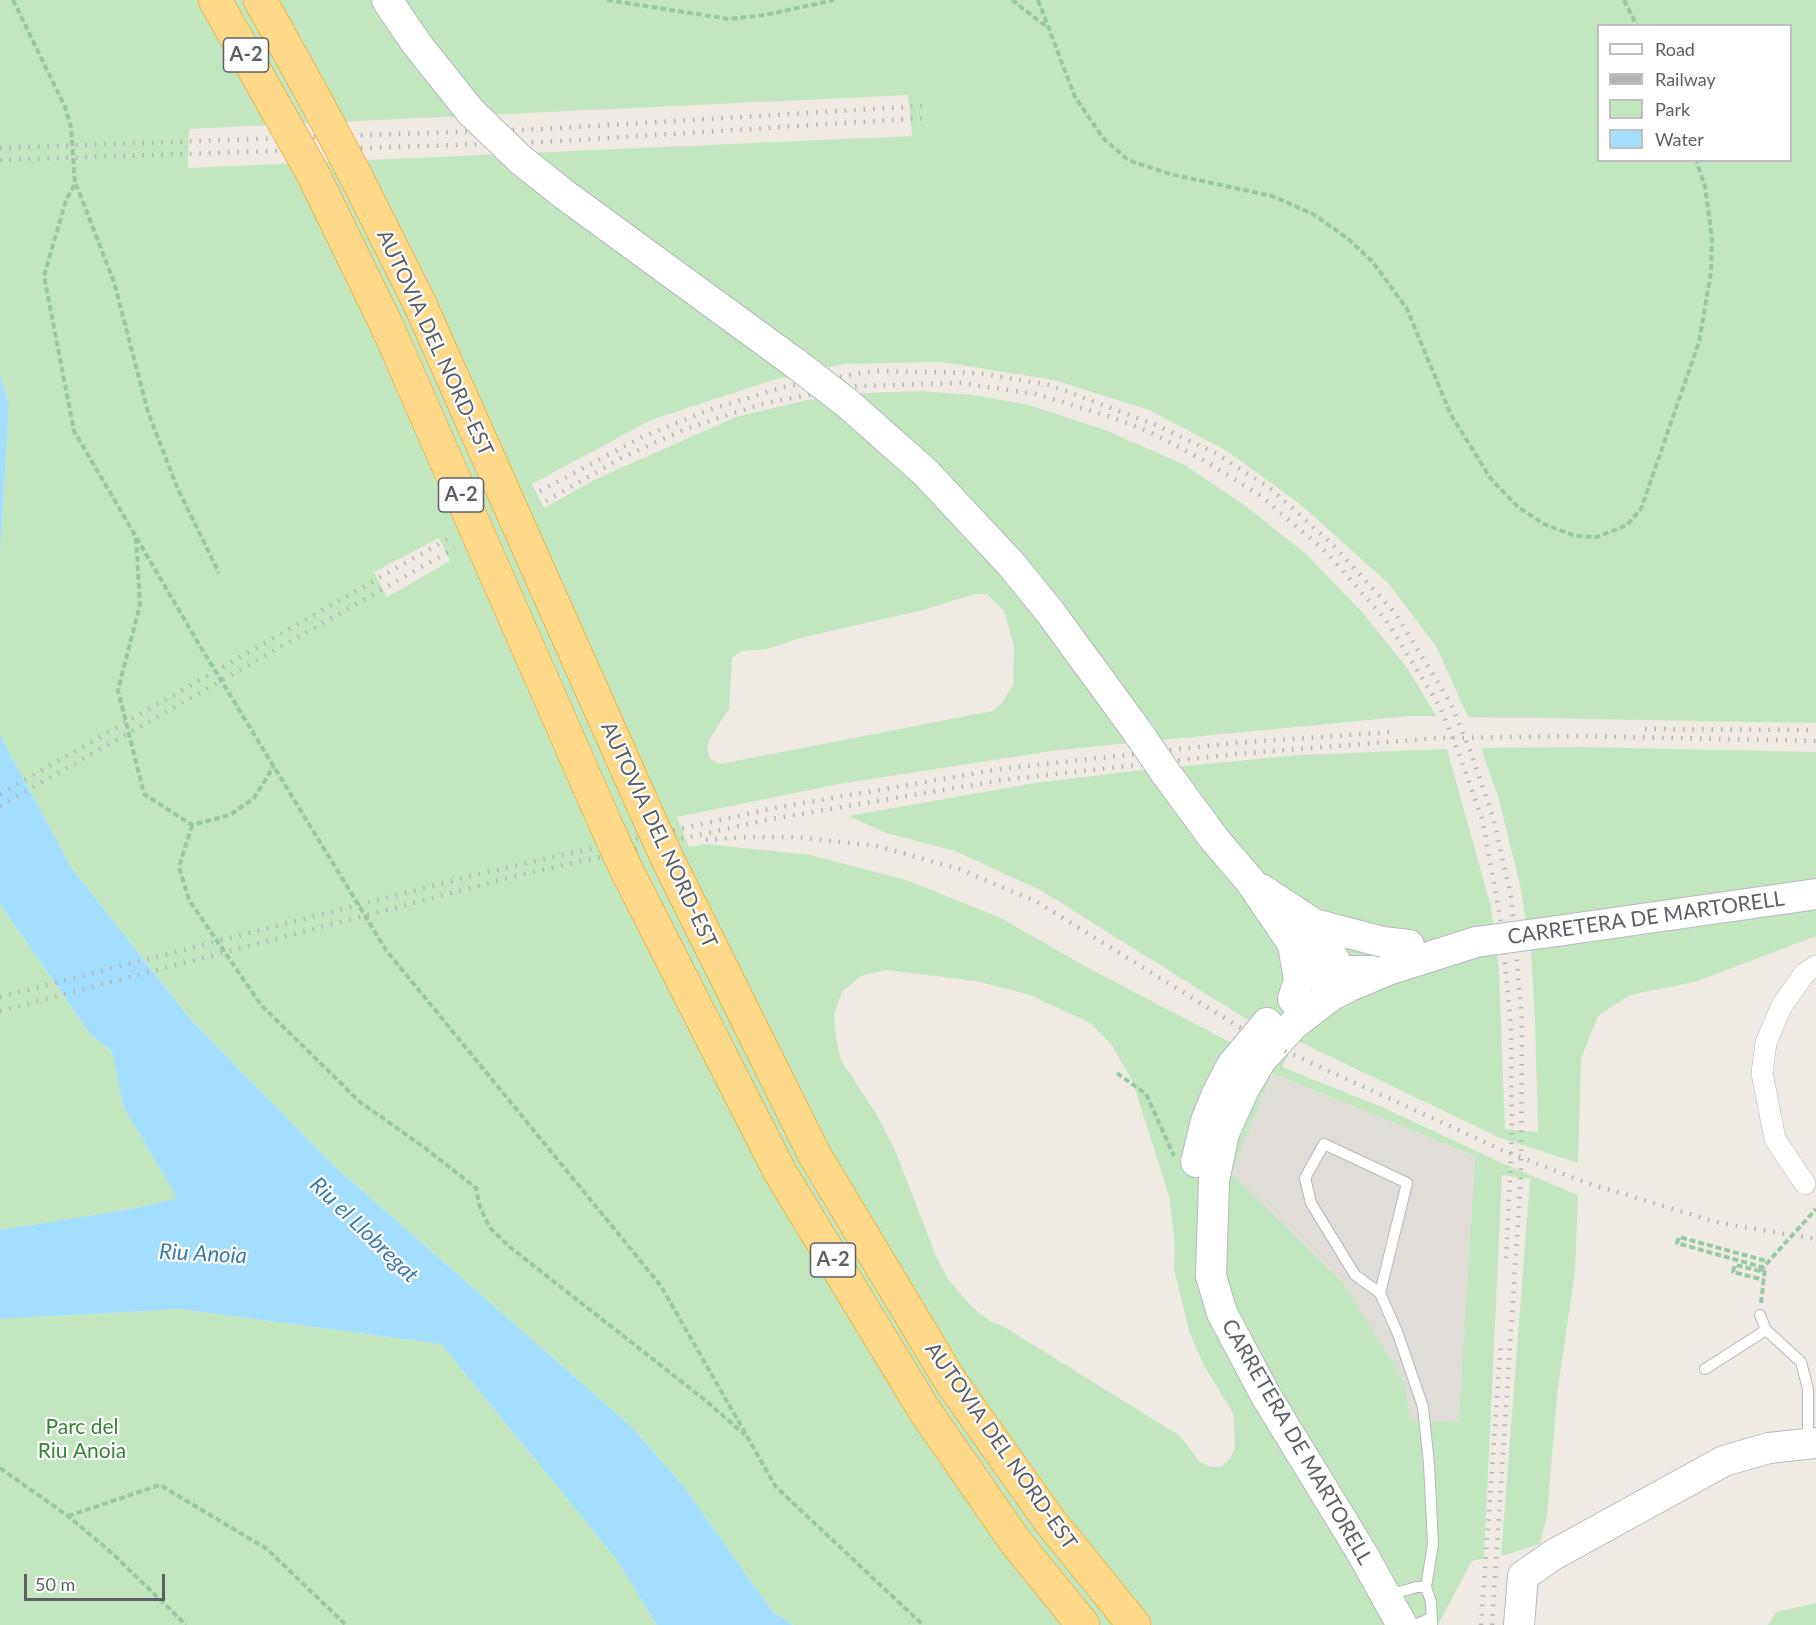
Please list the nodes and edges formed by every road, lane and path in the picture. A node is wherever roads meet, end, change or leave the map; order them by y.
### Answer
1 (13, 0) edge
2 (215, 0) edge
3 (260, 0) edge
4 (387, 0) edge
5 (607, 0) edge
6 (834, 0) edge
7 (1012, 0) edge
8 (1038, 0) edge
9 (1624, 0) edge
10 (1636, 24) edge
11 (1048, 29) junction
12 (1697, 162) edge
13 (75, 184) junction
14 (136, 537) junction
15 (219, 573) dead end
16 (274, 766) junction
17 (192, 825) junction
18 (1816, 894) edge
19 (1303, 934) junction
20 (1476, 942) junction
21 (1409, 945) junction
22 (1816, 966) edge
23 (1388, 970) junction
24 (1335, 973) junction
25 (1293, 999) junction
26 (1117, 1073) dead end
27 (1240, 1097) junction
28 (1174, 1158) dead end
29 (1805, 1184) dead end
30 (1816, 1209) edge
31 (1770, 1262) junction
32 (1211, 1276) junction
33 (1764, 1280) junction
34 (1380, 1293) junction
35 (1760, 1316) joint
36 (1766, 1330) junction
37 (1705, 1369) dead end
38 (748, 1438) junction
39 (1812, 1443) edge
40 (0, 1468) edge
41 (68, 1516) junction
42 (1426, 1587) junction
43 (1386, 1596) junction
44 (1431, 1621) edge
45 (186, 1625) edge
46 (346, 1625) edge
47 (923, 1625) edge
48 (1083, 1625) edge
49 (1134, 1625) edge
50 (1402, 1625) edge
51 (1415, 1625) edge
52 (1519, 1625) edge

1 - 13 path
2 - 48 highway, AUTOVIA DEL NORD-EST / A-2, bridge
3 - 49 highway, AUTOVIA DEL NORD-EST / A-2, bridge
4 - 19 main road, bridge
5 - 6 path
7 - 11 path
8 - 11 path
9 - 10 path
11 - 12 path
13 - 14 path
13 - 15 path
14 - 16 path
14 - 17 path
16 - 17 path
16 - 38 path
17 - 38 path
18 - 20 main road, CARRETERA DE MARTORELL, bridge
19 - 21 main road
19 - 24 main road
19 - 25 main road
20 - 21 main road
20 - 23 main road
21 - 24 main road
22 - 29 street
23 - 24 main road
23 - 27 main road
24 - 25 main road
24 - 27 main road
25 - 32 main road
26 - 28 path
27 - 32 main road, CARRETERA DE MARTORELL
30 - 31 path, bridge
31 - 33 path, bridge
31 - 33 path
32 - 43 main road, CARRETERA DE MARTORELL
33 - 35 path
34 - 34 lane
34 - 42 lane
35 - 36 lane
36 - 37 lane
36 - 39 lane
38 - 47 path
39 - 52 main road
40 - 41 path
41 - 45 path
41 - 46 path
42 - 43 lane
42 - 44 lane
43 - 50 main road, CARRETERA DE MARTORELL
44 - 51 lane

